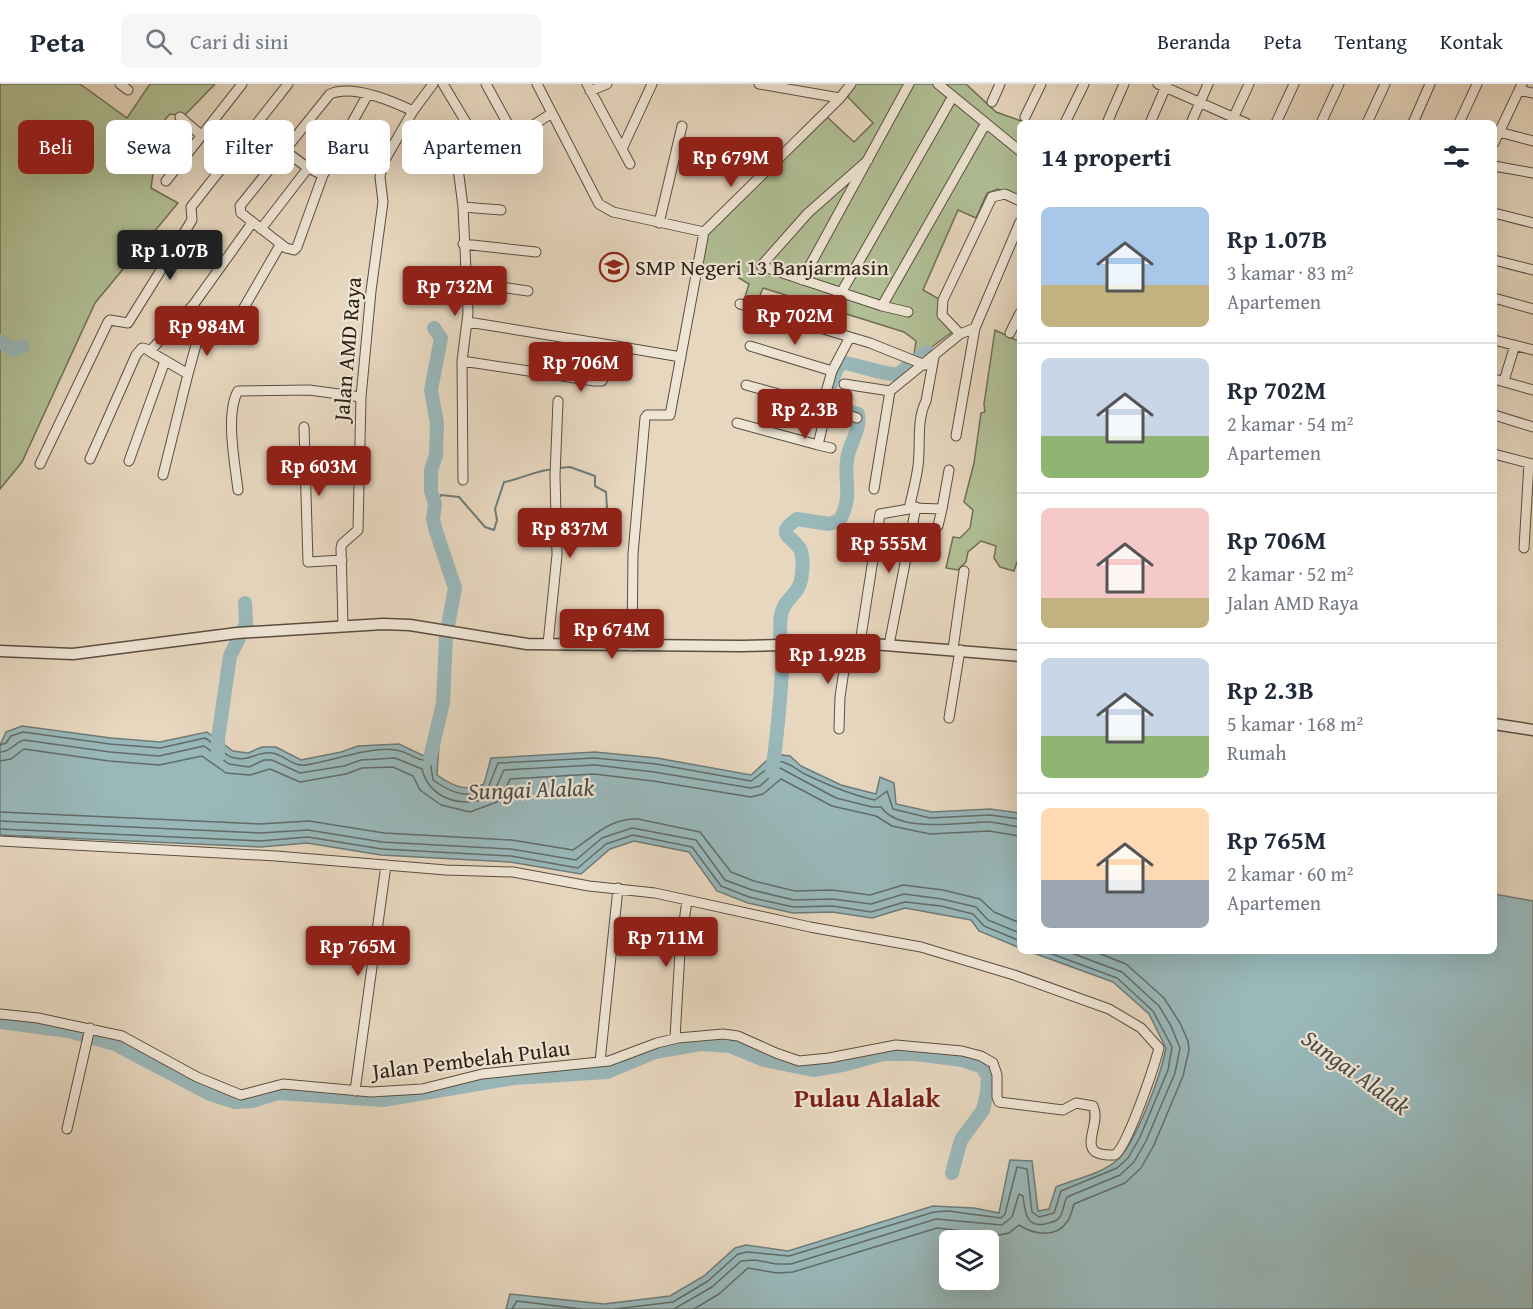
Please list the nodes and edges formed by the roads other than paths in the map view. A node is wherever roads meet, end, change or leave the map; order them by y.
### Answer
1 (242, 84) edge
2 (288, 84) edge
3 (433, 84) edge
4 (443, 84) edge
5 (486, 84) edge
6 (537, 84) edge
7 (607, 84) edge
8 (652, 84) edge
9 (759, 84) edge
10 (851, 84) edge
11 (909, 84) edge
12 (938, 84) edge
13 (1000, 84) edge
14 (1041, 84) edge
15 (1084, 84) edge
16 (1124, 84) edge
17 (1208, 84) edge
18 (1249, 84) edge
19 (1294, 84) edge
20 (1339, 84) edge
21 (1385, 84) edge
22 (1430, 84) edge
23 (1477, 84) edge
24 (1164, 85) edge
25 (589, 87) edge
26 (1521, 87) edge
27 (1533, 93) edge
28 (368, 94) junction
29 (953, 96) junction
30 (840, 98) junction
31 (992, 102) dead end
32 (1199, 104) junction
33 (413, 111) junction
34 (552, 113) junction
35 (180, 117) dead end
36 (1025, 117) dead end
37 (465, 120) edge
38 (506, 120) edge
39 (541, 120) edge
40 (1066, 120) edge
41 (1108, 120) edge
42 (1151, 120) edge
43 (1192, 120) edge
44 (1232, 120) edge
45 (1277, 120) edge
46 (1322, 120) edge
47 (1368, 120) edge
48 (1414, 120) edge
49 (1460, 120) edge
50 (986, 123) junction
51 (682, 126) dead end
52 (1499, 132) junction
53 (202, 136) junction
54 (1497, 136) edge
55 (294, 138) edge
56 (1533, 141) edge
57 (622, 149) junction
58 (1017, 149) edge
59 (868, 160) junction
60 (630, 164) dead end
61 (1497, 166) edge
62 (306, 171) edge
63 (1533, 172) edge
64 (265, 174) edge
65 (460, 174) edge
66 (323, 175) joint
67 (166, 182) dead end
68 (1017, 200) edge
69 (463, 207) junction
70 (501, 210) dead end
71 (1497, 214) edge
72 (252, 223) junction
73 (659, 223) junction
74 (1533, 224) edge
75 (1017, 229) edge
76 (261, 230) junction
77 (704, 232) junction
78 (463, 244) junction
79 (280, 245) junction
80 (536, 252) dead end
81 (1497, 261) edge
82 (1533, 270) edge
83 (802, 280) junction
84 (466, 282) junction
85 (528, 291) dead end
86 (841, 293) junction
87 (1497, 299) edge
88 (740, 304) dead end
89 (882, 306) junction
90 (1533, 309) edge
91 (908, 312) dead end
92 (1017, 319) edge
93 (468, 322) junction
94 (234, 325) dead end
95 (975, 328) junction
96 (1010, 333) dead end
97 (199, 334) dead end
98 (960, 334) junction
99 (850, 337) junction
100 (1497, 340) edge
101 (610, 345) junction
102 (1515, 345) junction
103 (750, 346) dead end
104 (1533, 350) edge
105 (149, 351) junction
106 (681, 357) junction
107 (165, 361) junction
108 (462, 361) junction
109 (921, 364) junction
110 (832, 371) junction
111 (188, 374) junction
112 (1499, 380) edge
113 (844, 384) dead end
114 (746, 385) dead end
115 (1533, 390) edge
116 (890, 391) junction
117 (361, 397) junction
118 (558, 401) dead end
119 (824, 406) junction
120 (1497, 416) edge
121 (857, 418) dead end
122 (737, 423) dead end
123 (304, 427) dead end
124 (1533, 427) edge
125 (956, 436) dead end
126 (818, 445) junction
127 (831, 448) dead end
128 (1497, 455) edge
129 (90, 459) dead end
130 (129, 461) dead end
131 (40, 464) dead end
132 (1531, 464) edge
133 (950, 470) dead end
134 (163, 475) dead end
135 (463, 480) dead end
136 (874, 489) dead end
137 (238, 490) dead end
138 (913, 508) junction
139 (942, 509) junction
140 (938, 526) dead end
141 (1524, 548) dead end
142 (342, 560) junction
143 (964, 572) dead end
144 (343, 626) junction
145 (848, 643) junction
146 (860, 643) junction
147 (548, 644) junction
148 (890, 645) junction
149 (632, 646) junction
150 (957, 650) junction
151 (0, 651) edge
152 (1017, 656) edge
153 (949, 718) dead end
154 (1497, 724) edge
155 (839, 729) dead end
156 (1533, 730) edge
157 (0, 841) edge
158 (386, 865) junction
159 (618, 888) junction
160 (687, 900) junction
161 (0, 1014) edge
162 (90, 1028) junction
163 (675, 1038) junction
164 (600, 1062) junction
165 (356, 1091) junction
166 (67, 1129) dead end

1 - 53 street
2 - 131 street
3 - 33 street, Jalan AMD Raya
4 - 37 street
5 - 38 street
6 - 34 street
7 - 25 street
8 - 57 street
9 - 30 street
10 - 30 street
11 - 59 street
12 - 29 street
13 - 31 street
14 - 36 street
15 - 40 street
16 - 41 street
17 - 32 street
18 - 44 street
19 - 45 street
20 - 46 street
21 - 47 street
22 - 48 street
23 - 49 street
24 - 32 street
24 - 42 street
25 - 57 street
26 - 27 street
26 - 52 street
28 - 33 street
28 - 55 street
28 - 66 street
29 - 50 street
29 - 86 street
30 - 77 street
32 - 43 street
32 - 44 street
33 - 117 street, Jalan AMD Raya
34 - 39 street
34 - 73 street
35 - 53 street
50 - 58 street
50 - 89 street
51 - 73 street
52 - 54 street
52 - 56 street
53 - 67 street
57 - 60 street
59 - 83 street
59 - 83 street
61 - 63 street
62 - 76 street
64 - 72 street
65 - 69 street
66 - 79 street
68 - 98 street
69 - 70 street
69 - 78 street
71 - 74 street
72 - 76 street
72 - 105 street
73 - 77 street
75 - 95 street
76 - 79 street
77 - 106 street
78 - 80 street
78 - 84 street
79 - 94 street
81 - 82 street
83 - 86 street
84 - 85 street
84 - 93 street
86 - 89 street
87 - 90 street
88 - 99 street
89 - 91 street
92 - 96 street
93 - 101 street
93 - 108 street
95 - 98 street
95 - 125 street
97 - 111 street
98 - 109 street
99 - 109 street
99 - 110 street
100 - 102 street
101 - 106 street
101 - 108 street
102 - 104 street
102 - 112 street
103 - 110 street
105 - 107 street
105 - 129 street
106 - 149 street
107 - 111 street
107 - 130 street
108 - 135 street
109 - 116 street
109 - 138 street
110 - 119 street
111 - 134 street
112 - 115 street
113 - 116 street
114 - 119 street
116 - 136 street
117 - 137 street
117 - 142 street, Jalan AMD Raya
118 - 147 street
119 - 121 street
119 - 126 street
120 - 124 street
122 - 126 street
123 - 142 street
126 - 127 street
128 - 132 street
132 - 141 street
133 - 139 street
138 - 139 street
138 - 146 street
138 - 148 street
139 - 140 street
142 - 144 street, Jalan AMD Raya
143 - 150 street
144 - 147 street
144 - 151 street
145 - 146 street
145 - 149 street
145 - 155 street
146 - 148 street
147 - 149 street
148 - 150 street
150 - 152 street
150 - 153 street
154 - 156 street
157 - 158 street
158 - 159 street
158 - 165 street
159 - 160 street
159 - 164 street
160 - 163 street
160 - 163 street, Jalan Pembelah Pulau
161 - 162 street, Jalan Pembelah Pulau
162 - 165 street, Jalan Pembelah Pulau
162 - 166 street
163 - 164 street, Jalan Pembelah Pulau
164 - 165 street, Jalan Pembelah Pulau

